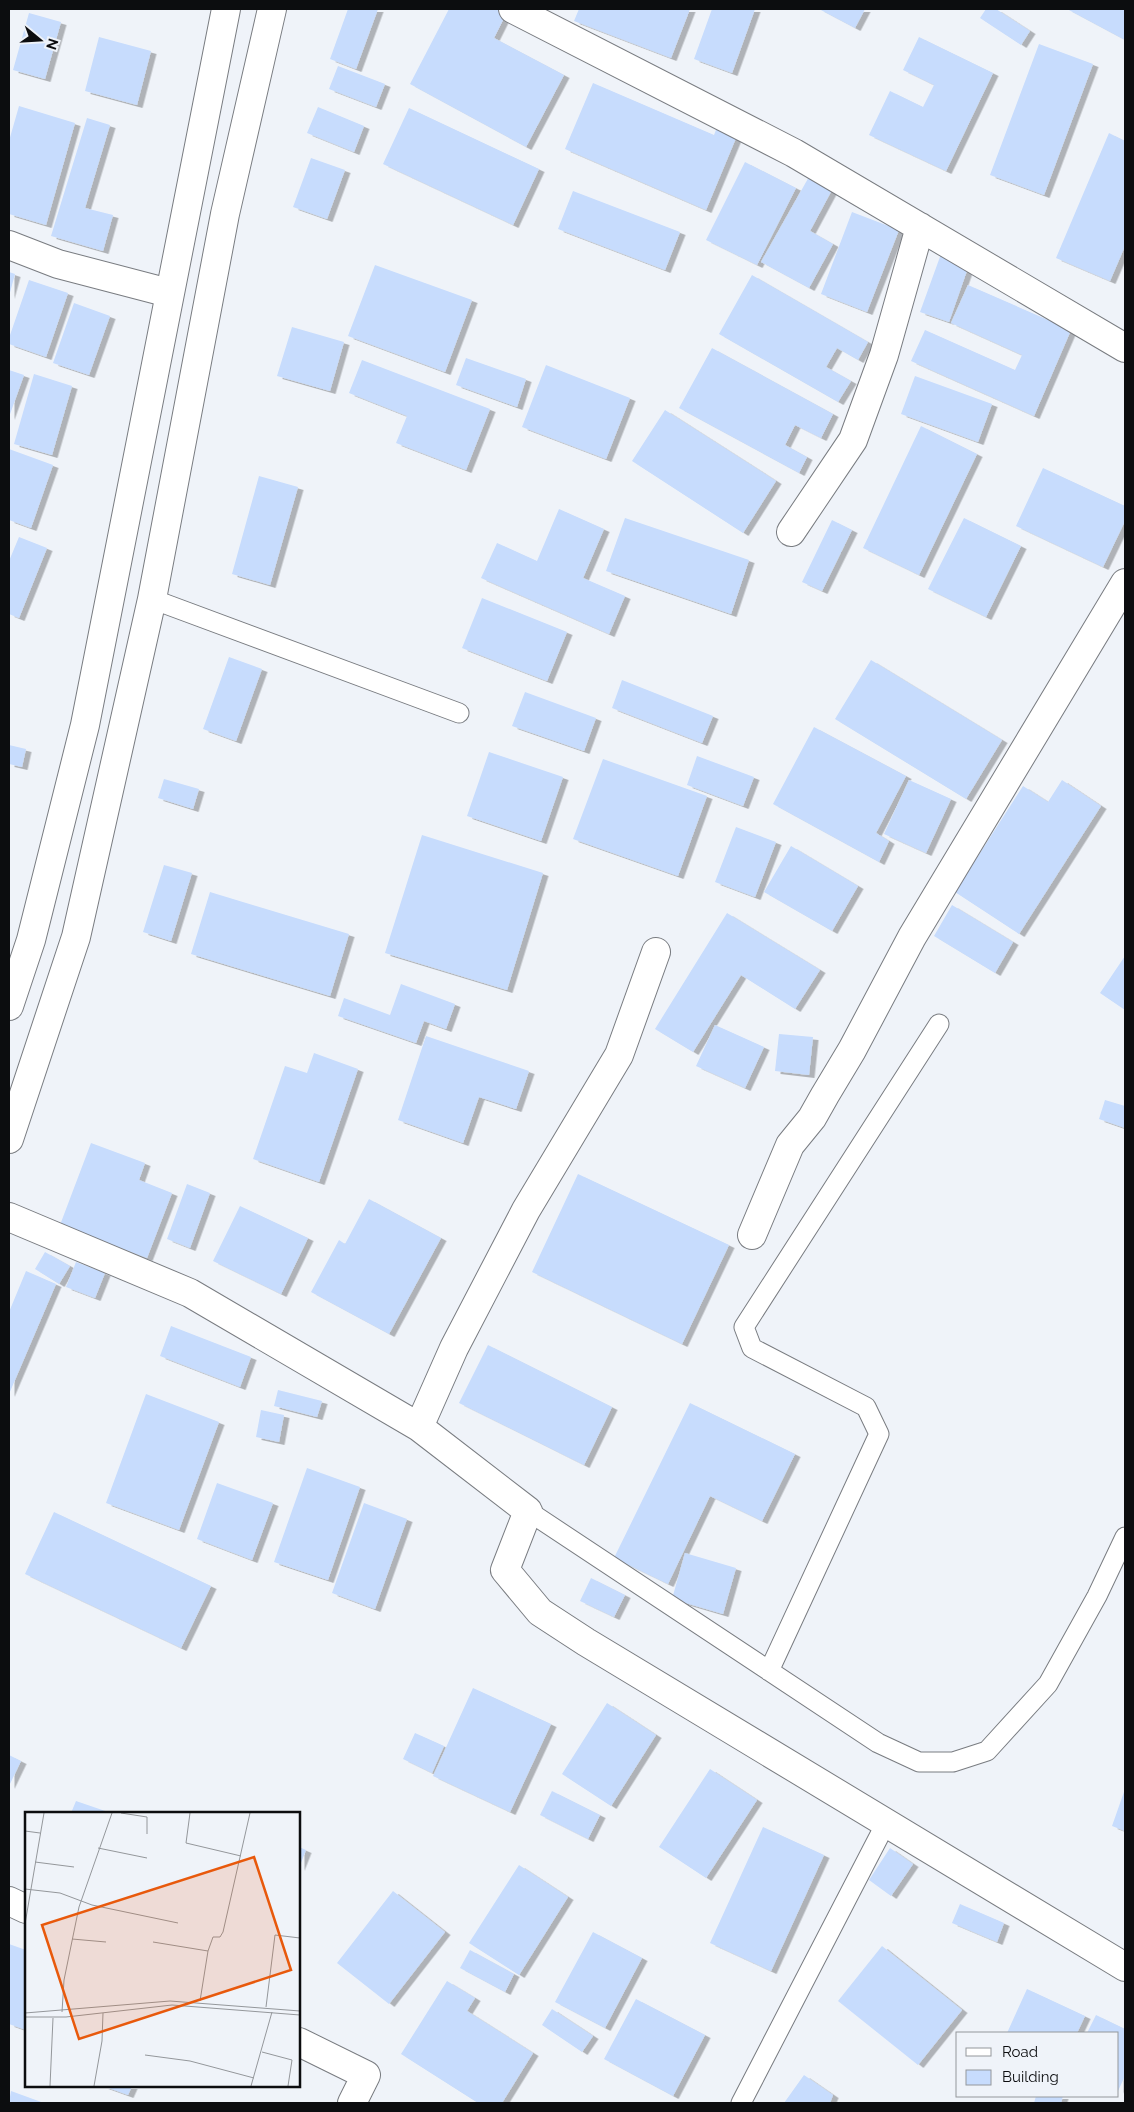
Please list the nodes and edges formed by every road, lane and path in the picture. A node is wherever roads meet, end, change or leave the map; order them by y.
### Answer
1 (226, 9) edge
2 (272, 9) edge
3 (514, 9) edge
4 (920, 227) junction
5 (9, 245) edge
6 (169, 293) junction
7 (1125, 348) edge
8 (791, 532) dead end
9 (1125, 583) edge
10 (152, 599) junction
11 (459, 713) dead end
12 (656, 952) dead end
13 (9, 1006) edge
14 (939, 1024) dead end
15 (9, 1139) edge
16 (9, 1217) edge
17 (752, 1235) dead end
18 (418, 1427) junction
19 (528, 1511) junction
20 (1125, 1536) edge
21 (769, 1671) junction
22 (886, 1823) junction
23 (9, 1901) edge
24 (25, 1909) edge
25 (1125, 1967) edge
26 (300, 2042) edge
27 (352, 2103) edge
28 (741, 2103) edge

1 - 6 street
2 - 10 street
3 - 4 street
4 - 7 street
4 - 8 street
5 - 6 street
6 - 13 street
9 - 17 street
10 - 11 lane
10 - 15 street
12 - 18 street
14 - 21 lane
16 - 18 street
18 - 19 street
19 - 21 lane
19 - 22 street
20 - 21 lane
22 - 25 street
22 - 28 lane
23 - 24 street
26 - 27 street

